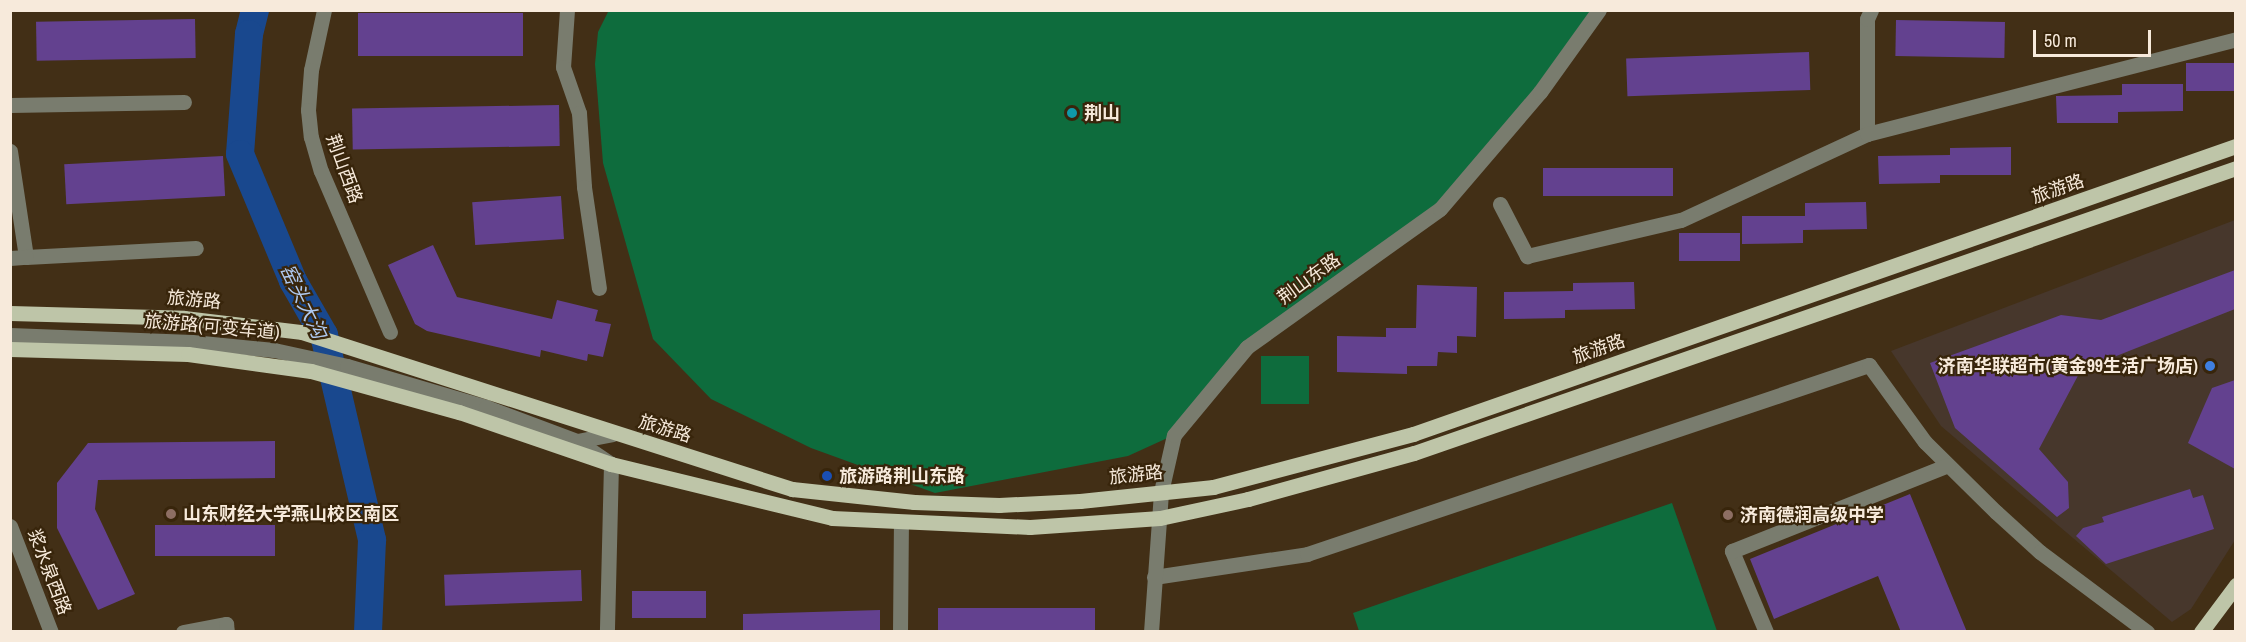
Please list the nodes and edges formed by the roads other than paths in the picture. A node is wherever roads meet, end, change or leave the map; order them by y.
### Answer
1 (324, 10) edge
2 (567, 10) edge
3 (1599, 10) edge
4 (1871, 10) edge
5 (2235, 39) edge
6 (184, 102) dead end
7 (10, 105) edge
8 (1867, 134) junction
9 (2235, 146) edge
10 (10, 151) edge
11 (2235, 168) edge
12 (1500, 204) dead end
13 (196, 248) dead end
14 (18, 258) edge
15 (599, 288) dead end
16 (10, 313) edge
17 (390, 332) dead end
18 (10, 335) edge
19 (10, 349) edge
20 (612, 434) junction
21 (577, 441) junction
22 (611, 464) junction
23 (1948, 465) junction
24 (1161, 492) junction
25 (1160, 518) junction
26 (901, 523) junction
27 (10, 526) edge
28 (1154, 577) junction
29 (2235, 585) edge
30 (51, 632) edge
31 (183, 632) edge
32 (227, 632) edge
33 (607, 632) edge
34 (900, 632) edge
35 (1151, 632) edge
36 (1766, 632) edge
37 (2146, 632) edge
38 (2201, 632) edge

1 - 17 street, 荆山西路
2 - 15 street
3 - 24 street, 荆山东路
4 - 8 street
5 - 8 street
6 - 7 street
8 - 12 street
9 - 24 main road, 旅游路
10 - 14 street
11 - 25 main road
13 - 14 street
16 - 20 main road, 旅游路
18 - 21 street, 旅游路(可变车道)
19 - 22 main road
20 - 21 street
20 - 24 main road, 旅游路
21 - 22 street, 旅游路(可变车道)
22 - 26 main road
22 - 33 street
23 - 28 street
23 - 36 street
23 - 37 street
24 - 25 street, 荆山东路
25 - 26 main road
25 - 28 street, 荆山东路
26 - 34 street
27 - 30 street, 浆水泉西路
28 - 35 street, 荆山东路
29 - 38 main road
31 - 32 street

